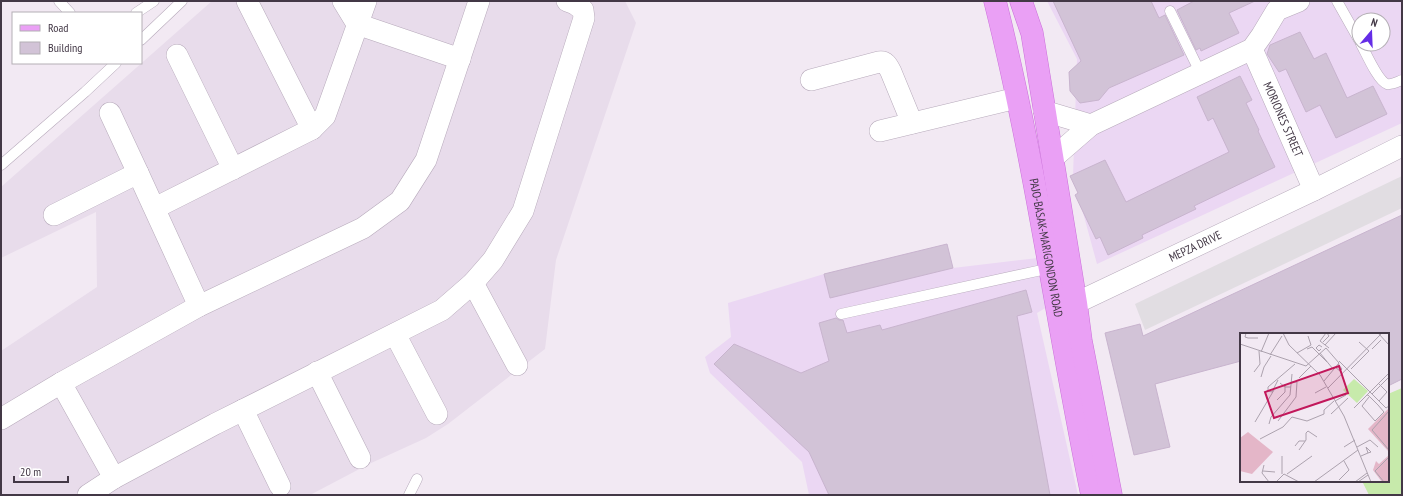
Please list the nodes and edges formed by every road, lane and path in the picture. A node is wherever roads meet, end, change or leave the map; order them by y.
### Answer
1 (59, 1) edge
2 (154, 1) edge
3 (182, 1) edge
4 (247, 1) edge
5 (343, 1) edge
6 (366, 1) edge
7 (479, 1) edge
8 (566, 1) edge
9 (995, 1) edge
10 (1021, 1) edge
11 (1299, 1) edge
12 (1337, 1) edge
13 (1276, 5) edge
14 (1170, 11) dead end
15 (69, 12) edge
16 (138, 12) edge
17 (358, 24) junction
18 (1351, 26) edge
19 (142, 39) edge
20 (1252, 49) junction
21 (1365, 52) edge
22 (177, 55) dead end
23 (460, 60) junction
24 (115, 64) edge
25 (1200, 72) junction
26 (811, 80) dead end
27 (1402, 80) edge
28 (1018, 98) junction
29 (1044, 112) junction
30 (110, 113) dead end
31 (912, 124) junction
32 (1091, 125) junction
33 (312, 129) junction
34 (880, 131) dead end
35 (1402, 146) edge
36 (1053, 158) junction
37 (1, 165) edge
38 (233, 169) junction
39 (138, 173) junction
40 (1314, 190) junction
41 (155, 208) junction
42 (54, 215) dead end
43 (1051, 268) junction
44 (473, 283) junction
45 (1076, 303) junction
46 (199, 306) junction
47 (841, 314) dead end
48 (395, 334) junction
49 (517, 365) dead end
50 (317, 372) junction
51 (62, 383) junction
52 (243, 410) junction
53 (437, 414) dead end
54 (1, 419) edge
55 (360, 458) dead end
56 (114, 478) junction
57 (417, 480) dead end
58 (280, 486) dead end
59 (88, 495) edge
60 (409, 495) edge
61 (1092, 495) edge
62 (1111, 495) edge

1 - 15 lane
2 - 16 lane
3 - 19 lane
4 - 33 street
5 - 17 street
6 - 17 street
7 - 23 street
8 - 44 street
9 - 28 main road, PAJO-BASAK-MARIGONDON ROAD
10 - 29 main road, PAJO-BASAK-MARIGONDON ROAD
11 - 13 street
12 - 18 lane
13 - 20 street
14 - 25 lane
17 - 23 street
17 - 33 street
20 - 25 street
20 - 40 street, MORIONES STREET
21 - 27 lane
22 - 38 street
23 - 46 street
24 - 37 lane
25 - 32 street
26 - 31 street
28 - 31 street
28 - 43 main road, PAJO-BASAK-MARIGONDON ROAD
29 - 32 street
29 - 36 main road, PAJO-BASAK-MARIGONDON ROAD
30 - 39 street
31 - 34 street
32 - 36 street
33 - 38 street
35 - 40 street, MEPZA DRIVE
36 - 45 main road, PAJO-BASAK-MARIGONDON ROAD
38 - 41 street
39 - 41 street
39 - 42 street
40 - 45 street, MEPZA DRIVE
41 - 46 street
43 - 47 lane
43 - 61 main road, PAJO-BASAK-MARIGONDON ROAD
44 - 48 street
44 - 49 street
45 - 62 main road, PAJO-BASAK-MARIGONDON ROAD
46 - 51 street
48 - 50 street
48 - 53 street
50 - 52 street
50 - 55 street
51 - 54 street
51 - 56 street
52 - 56 street
52 - 58 street
56 - 59 street
57 - 60 lane

